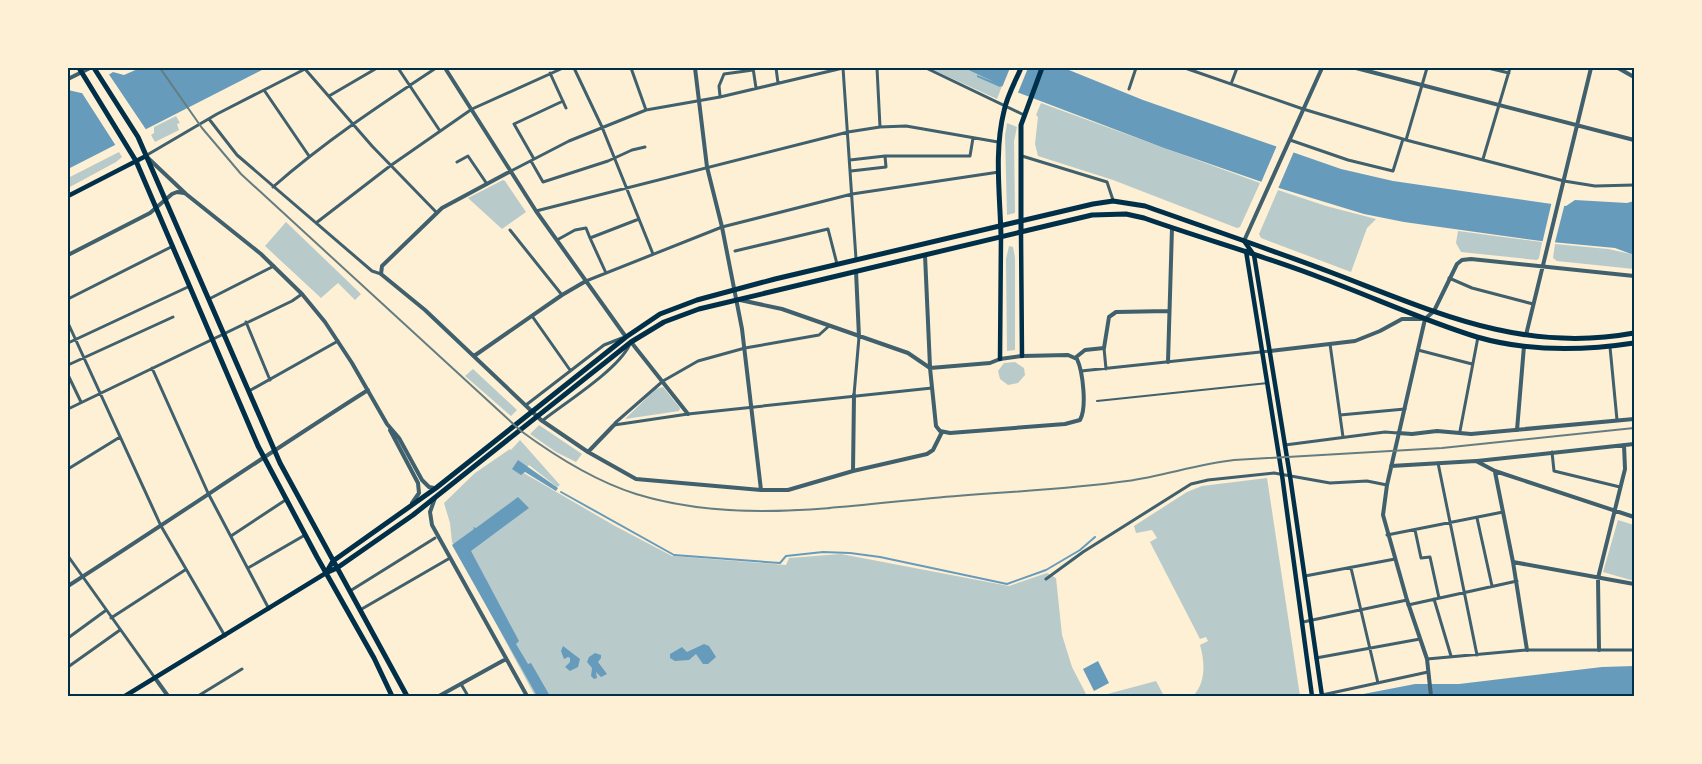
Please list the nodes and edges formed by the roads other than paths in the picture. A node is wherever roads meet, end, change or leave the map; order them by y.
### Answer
1 (90, 68) edge
2 (94, 68) edge
3 (306, 68) edge
4 (376, 68) edge
5 (398, 68) edge
6 (436, 68) edge
7 (445, 68) edge
8 (563, 68) edge
9 (574, 68) edge
10 (631, 68) edge
11 (694, 68) edge
12 (776, 68) edge
13 (843, 68) edge
14 (877, 68) edge
15 (926, 68) edge
16 (1021, 68) edge
17 (1042, 68) edge
18 (1136, 68) edge
19 (1185, 68) edge
20 (1237, 68) edge
21 (1322, 68) edge
22 (1356, 68) edge
23 (1427, 68) edge
24 (1488, 68) edge
25 (1510, 68) edge
26 (1591, 68) edge
27 (1618, 68) edge
28 (753, 69) edge
29 (80, 70) edge
30 (550, 73) junction
31 (1509, 73) junction
32 (1635, 77) edge
33 (68, 80) edge
34 (778, 83) junction
35 (1231, 84) junction
36 (410, 85) junction
37 (1422, 85) junction
38 (756, 88) junction
39 (1129, 89) dead end
40 (264, 90) junction
41 (329, 96) junction
42 (720, 97) junction
43 (563, 101) junction
44 (699, 101) junction
45 (1499, 104) junction
46 (1005, 107) junction
47 (566, 108) dead end
48 (471, 109) junction
49 (1303, 109) junction
50 (646, 110) junction
51 (1024, 115) junction
52 (209, 119) junction
53 (353, 123) junction
54 (1576, 126) junction
55 (880, 127) junction
56 (602, 128) junction
57 (440, 131) junction
58 (848, 132) junction
59 (973, 138) junction
60 (1405, 139) junction
61 (1290, 140) junction
62 (1635, 140) edge
63 (1000, 142) junction
64 (645, 147) dead end
65 (1021, 155) junction
66 (146, 156) junction
67 (309, 156) junction
68 (885, 156) junction
69 (614, 157) junction
70 (1483, 159) junction
71 (532, 160) junction
72 (849, 160) junction
73 (136, 161) junction
74 (457, 162) dead end
75 (390, 166) junction
76 (707, 167) junction
77 (511, 171) junction
78 (850, 171) junction
79 (999, 172) junction
80 (1564, 181) junction
81 (487, 184) junction
82 (1635, 185) edge
83 (273, 187) junction
84 (626, 187) junction
85 (186, 194) junction
86 (852, 194) junction
87 (68, 196) edge
88 (165, 199) junction
89 (1113, 201) junction
90 (156, 208) junction
91 (536, 211) junction
92 (437, 213) junction
93 (639, 219) junction
94 (1021, 220) junction
95 (315, 223) junction
96 (1001, 226) junction
97 (722, 228) junction
98 (1172, 228) junction
99 (510, 230) dead end
100 (1021, 232) junction
101 (1001, 236) junction
102 (590, 238) junction
103 (557, 240) junction
104 (1244, 241) junction
105 (173, 246) junction
106 (735, 251) dead end
107 (1247, 253) junction
108 (653, 254) junction
109 (68, 255) edge
110 (926, 255) junction
111 (1254, 255) junction
112 (856, 259) junction
113 (837, 264) junction
114 (274, 266) junction
115 (1543, 267) junction
116 (856, 271) junction
117 (606, 273) junction
118 (381, 274) junction
119 (1635, 276) edge
120 (1449, 278) junction
121 (585, 281) junction
122 (190, 286) junction
123 (735, 290) junction
124 (302, 294) junction
125 (562, 294) junction
126 (68, 299) edge
127 (209, 300) junction
128 (737, 300) junction
129 (1533, 304) junction
130 (1168, 311) junction
131 (1434, 311) junction
132 (532, 316) junction
133 (173, 317) dead end
134 (1425, 319) junction
135 (246, 322) junction
136 (68, 323) edge
137 (830, 326) junction
138 (223, 333) junction
139 (1635, 333) edge
140 (1526, 336) junction
141 (626, 337) junction
142 (859, 337) junction
143 (1478, 337) junction
144 (212, 338) junction
145 (75, 340) junction
146 (338, 341) junction
147 (631, 342) junction
148 (68, 343) edge
149 (1330, 344) junction
150 (1635, 344) edge
151 (1524, 346) junction
152 (1610, 347) junction
153 (745, 348) junction
154 (1104, 348) junction
155 (1418, 350) junction
156 (1270, 351) junction
157 (1261, 352) junction
158 (474, 356) junction
159 (1022, 356) junction
160 (83, 358) junction
161 (1075, 358) junction
162 (1000, 359) junction
163 (1168, 362) junction
164 (1472, 364) junction
165 (68, 365) edge
166 (152, 368) junction
167 (930, 368) junction
168 (1106, 369) junction
169 (570, 370) junction
170 (1081, 371) junction
171 (68, 375) edge
172 (270, 380) junction
173 (663, 381) junction
174 (1268, 383) junction
175 (932, 388) junction
176 (368, 390) junction
177 (249, 391) junction
178 (100, 393) junction
179 (854, 396) junction
180 (1097, 401) dead end
181 (81, 402) junction
182 (527, 406) junction
183 (752, 408) junction
184 (68, 409) edge
185 (1405, 409) junction
186 (688, 414) junction
187 (1340, 415) junction
188 (1635, 419) edge
189 (542, 420) junction
190 (1617, 421) junction
191 (387, 424) junction
192 (614, 425) junction
193 (1517, 430) junction
194 (1460, 431) junction
195 (942, 432) junction
196 (1398, 433) junction
197 (120, 437) junction
198 (1343, 437) junction
199 (1635, 444) edge
200 (1285, 445) junction
201 (1624, 445) junction
202 (274, 450) junction
203 (588, 452) junction
204 (1552, 452) junction
205 (264, 456) junction
206 (1476, 461) junction
207 (1438, 463) junction
208 (1391, 466) junction
209 (68, 469) edge
210 (853, 471) junction
211 (1495, 471) junction
212 (1282, 475) junction
213 (1290, 476) junction
214 (1387, 485) junction
215 (1620, 487) junction
216 (761, 490) junction
217 (436, 492) junction
218 (208, 493) junction
219 (287, 499) junction
220 (407, 508) junction
221 (1615, 511) junction
222 (1635, 511) edge
223 (1503, 512) junction
224 (1634, 516) edge
225 (1477, 517) junction
226 (1450, 523) junction
227 (161, 526) junction
228 (1415, 530) junction
229 (305, 535) junction
230 (231, 536) junction
231 (1387, 536) junction
232 (435, 538) dead end
233 (68, 556) edge
234 (450, 558) junction
235 (1395, 560) junction
236 (333, 561) junction
237 (1513, 562) junction
238 (248, 568) junction
239 (337, 568) junction
240 (1351, 568) junction
241 (186, 569) junction
242 (327, 573) junction
243 (1305, 576) junction
244 (82, 577) junction
245 (1598, 578) junction
246 (1046, 579) dead end
247 (1516, 581) junction
248 (1635, 584) edge
249 (68, 586) edge
250 (1492, 586) junction
251 (349, 591) junction
252 (1464, 592) junction
253 (1436, 599) junction
254 (1408, 603) junction
255 (269, 609) junction
256 (360, 610) junction
257 (105, 611) junction
258 (1361, 611) junction
259 (111, 618) junction
260 (1311, 621) junction
261 (1302, 622) junction
262 (120, 630) junction
263 (225, 636) junction
264 (68, 638) edge
265 (1420, 639) junction
266 (1370, 648) junction
267 (1599, 650) junction
268 (1635, 650) edge
269 (1527, 651) junction
270 (1477, 654) junction
271 (1450, 656) junction
272 (1316, 658) junction
273 (506, 659) junction
274 (1426, 659) junction
275 (68, 667) edge
276 (242, 669) dead end
277 (1428, 672) junction
278 (155, 678) junction
279 (1378, 683) junction
280 (461, 684) junction
281 (125, 696) edge
282 (168, 696) edge
283 (198, 696) edge
284 (392, 696) edge
285 (407, 696) edge
286 (439, 696) edge
287 (468, 696) edge
288 (527, 696) edge
289 (1312, 696) edge
290 (1322, 696) edge
291 (1431, 696) edge

1 - 29 street
2 - 66 highway
3 - 40 street
3 - 41 street
4 - 41 street
5 - 36 street
6 - 36 street
7 - 48 street
8 - 30 street
9 - 56 street
10 - 50 street
11 - 44 street
12 - 34 street
13 - 34 street
13 - 58 street
14 - 55 street
15 - 46 street
16 - 46 highway
17 - 51 highway
18 - 39 street
19 - 35 street
20 - 35 street
21 - 49 street
22 - 37 street
23 - 37 street
24 - 31 street
25 - 31 street
26 - 54 street
27 - 32 street
28 - 38 street
28 - 42 street
29 - 33 street
29 - 73 highway
30 - 43 street
30 - 48 street
31 - 45 street
34 - 38 street
35 - 49 street
36 - 53 street
36 - 57 street
37 - 45 street
37 - 60 street
38 - 42 street
40 - 52 street
40 - 67 street
41 - 53 street
42 - 44 street
43 - 47 street
43 - 71 street
44 - 50 street
44 - 76 street
45 - 54 street
45 - 70 street
46 - 51 street
46 - 63 highway
48 - 57 street
48 - 77 street
49 - 60 street
49 - 61 street
50 - 56 street
51 - 65 highway
52 - 66 street
52 - 83 street
53 - 67 street
53 - 75 street
54 - 62 street
54 - 80 street
55 - 58 street
55 - 59 street
56 - 69 street
56 - 71 street
57 - 75 street
58 - 72 street
58 - 76 street
59 - 63 street
59 - 68 street
60 - 61 street
60 - 70 street
61 - 104 street
63 - 79 highway
64 - 69 street
65 - 89 street
65 - 94 highway
66 - 73 main road
66 - 85 street
66 - 88 highway
67 - 83 street
68 - 72 street
68 - 78 street
69 - 71 street
69 - 84 street
70 - 80 street
71 - 77 street
72 - 78 street
73 - 87 main road
73 - 90 highway
74 - 81 street
75 - 92 street
75 - 95 street
76 - 84 street
76 - 97 street
77 - 81 street
77 - 91 street
78 - 86 street
79 - 86 street
79 - 96 highway
80 - 82 street
80 - 115 street
81 - 92 street
83 - 95 street
84 - 91 street
84 - 93 street
85 - 88 street
85 - 114 street
86 - 97 street
86 - 112 street
88 - 90 street
88 - 127 highway
89 - 94 highway
89 - 104 highway
90 - 105 highway
90 - 109 street
91 - 103 street
92 - 118 street
93 - 102 street
93 - 108 street
94 - 96 highway
94 - 100 highway
95 - 118 street
96 - 101 highway
96 - 112 highway
97 - 108 street
97 - 123 street
98 - 100 highway
98 - 107 highway
98 - 130 street
99 - 125 street
100 - 101 highway
100 - 159 main road
101 - 110 highway
101 - 162 main road
102 - 103 street
102 - 117 street
103 - 121 street
104 - 107 main road
104 - 111 main road
104 - 131 highway
105 - 122 highway
105 - 126 street
106 - 113 street
107 - 111 highway
107 - 157 main road
108 - 117 street
110 - 116 highway
110 - 167 street
111 - 134 highway
111 - 156 main road
112 - 113 highway
113 - 123 highway
114 - 124 street
114 - 127 street
115 - 119 street
115 - 120 street
115 - 129 street
116 - 128 highway
116 - 142 street
117 - 121 street
118 - 158 street
120 - 129 street
120 - 131 street
121 - 125 street
121 - 141 street
122 - 144 highway
122 - 145 street
123 - 128 street
123 - 141 highway
124 - 135 street
124 - 146 street
125 - 132 street
127 - 138 highway
128 - 137 street
128 - 147 highway
128 - 153 street
129 - 140 street
130 - 154 street
130 - 163 street
131 - 134 street
131 - 140 highway
132 - 158 street
132 - 169 street
133 - 160 street
134 - 143 highway
134 - 149 street
134 - 155 street
135 - 138 street
135 - 172 street
136 - 145 street
137 - 142 street
137 - 153 street
138 - 144 street
138 - 177 highway
139 - 140 highway
141 - 169 street
141 - 217 highway
142 - 167 street
142 - 179 street
143 - 151 highway
143 - 164 street
144 - 166 street
144 - 205 highway
145 - 148 street
145 - 160 street
146 - 172 street
146 - 176 street
147 - 173 street
147 - 189 street
147 - 217 highway
149 - 156 street
149 - 187 street
150 - 152 highway
151 - 152 highway
151 - 193 street
152 - 190 street
153 - 173 street
153 - 183 street
154 - 161 street
154 - 168 street
155 - 164 street
155 - 185 street
156 - 157 street
156 - 200 main road
157 - 163 street
157 - 174 main road
158 - 182 street
159 - 161 street
159 - 162 street
160 - 165 street
160 - 178 street
161 - 170 street
162 - 167 street
163 - 168 street
164 - 194 street
166 - 178 street
166 - 218 street
167 - 175 street
168 - 170 street
169 - 182 street
170 - 195 street
171 - 181 street
172 - 177 street
173 - 186 street
173 - 192 street
174 - 180 street
174 - 212 main road
175 - 179 street
175 - 195 street
176 - 191 street
176 - 202 street
177 - 202 highway
178 - 181 street
178 - 197 street
179 - 183 street
179 - 210 street
181 - 184 street
182 - 189 street
183 - 186 street
183 - 216 street
185 - 187 street
185 - 196 street
186 - 192 street
187 - 198 street
188 - 190 street
189 - 203 street
190 - 193 street
191 - 217 street
191 - 220 street
192 - 203 street
193 - 194 street
194 - 196 street
195 - 210 street
196 - 198 street
196 - 208 street
197 - 209 street
197 - 227 street
198 - 200 street
199 - 201 street
200 - 213 main road
201 - 204 street
201 - 215 street
202 - 205 street
202 - 236 highway
203 - 216 street
204 - 206 street
204 - 215 street
205 - 218 street
205 - 219 highway
206 - 207 street
206 - 211 street
207 - 208 street
207 - 226 street
208 - 214 street
210 - 216 street
211 - 221 street
211 - 223 street
212 - 213 street
212 - 246 street
212 - 261 main road
213 - 214 street
213 - 243 main road
214 - 231 street
215 - 221 street
217 - 220 highway
217 - 234 street
217 - 239 highway
218 - 227 street
218 - 230 street
219 - 229 highway
219 - 230 street
220 - 236 highway
221 - 224 street
221 - 245 street
222 - 224 street
223 - 225 street
223 - 237 street
225 - 226 street
225 - 250 street
226 - 228 street
226 - 252 street
227 - 241 street
227 - 244 street
228 - 231 street
228 - 253 street
229 - 238 street
229 - 242 highway
230 - 238 street
231 - 235 street
232 - 251 street
233 - 244 street
234 - 256 street
234 - 273 street
235 - 240 street
235 - 254 street
236 - 239 highway
236 - 242 highway
237 - 245 street
237 - 247 street
238 - 255 street
239 - 242 highway
239 - 251 highway
240 - 243 street
240 - 258 street
241 - 259 street
241 - 263 street
242 - 255 main road
242 - 284 highway
243 - 260 main road
244 - 249 street
244 - 257 street
245 - 248 street
245 - 267 street
247 - 250 street
247 - 269 street
250 - 252 street
251 - 256 highway
252 - 253 street
252 - 270 street
253 - 254 street
253 - 271 street
254 - 258 street
254 - 265 street
255 - 263 main road
256 - 285 highway
257 - 259 street
257 - 264 street
258 - 260 street
258 - 266 street
259 - 262 street
260 - 261 street
260 - 272 main road
261 - 289 main road
262 - 275 street
262 - 278 street
263 - 278 main road
265 - 266 street
265 - 274 street
266 - 272 street
266 - 279 street
267 - 268 street
267 - 269 street
269 - 270 street
270 - 271 street
271 - 274 street
272 - 290 main road
273 - 280 street
273 - 288 street
274 - 277 street
276 - 283 street
277 - 279 street
277 - 291 street
278 - 281 main road
278 - 282 street
279 - 290 street
280 - 286 street
280 - 287 street

